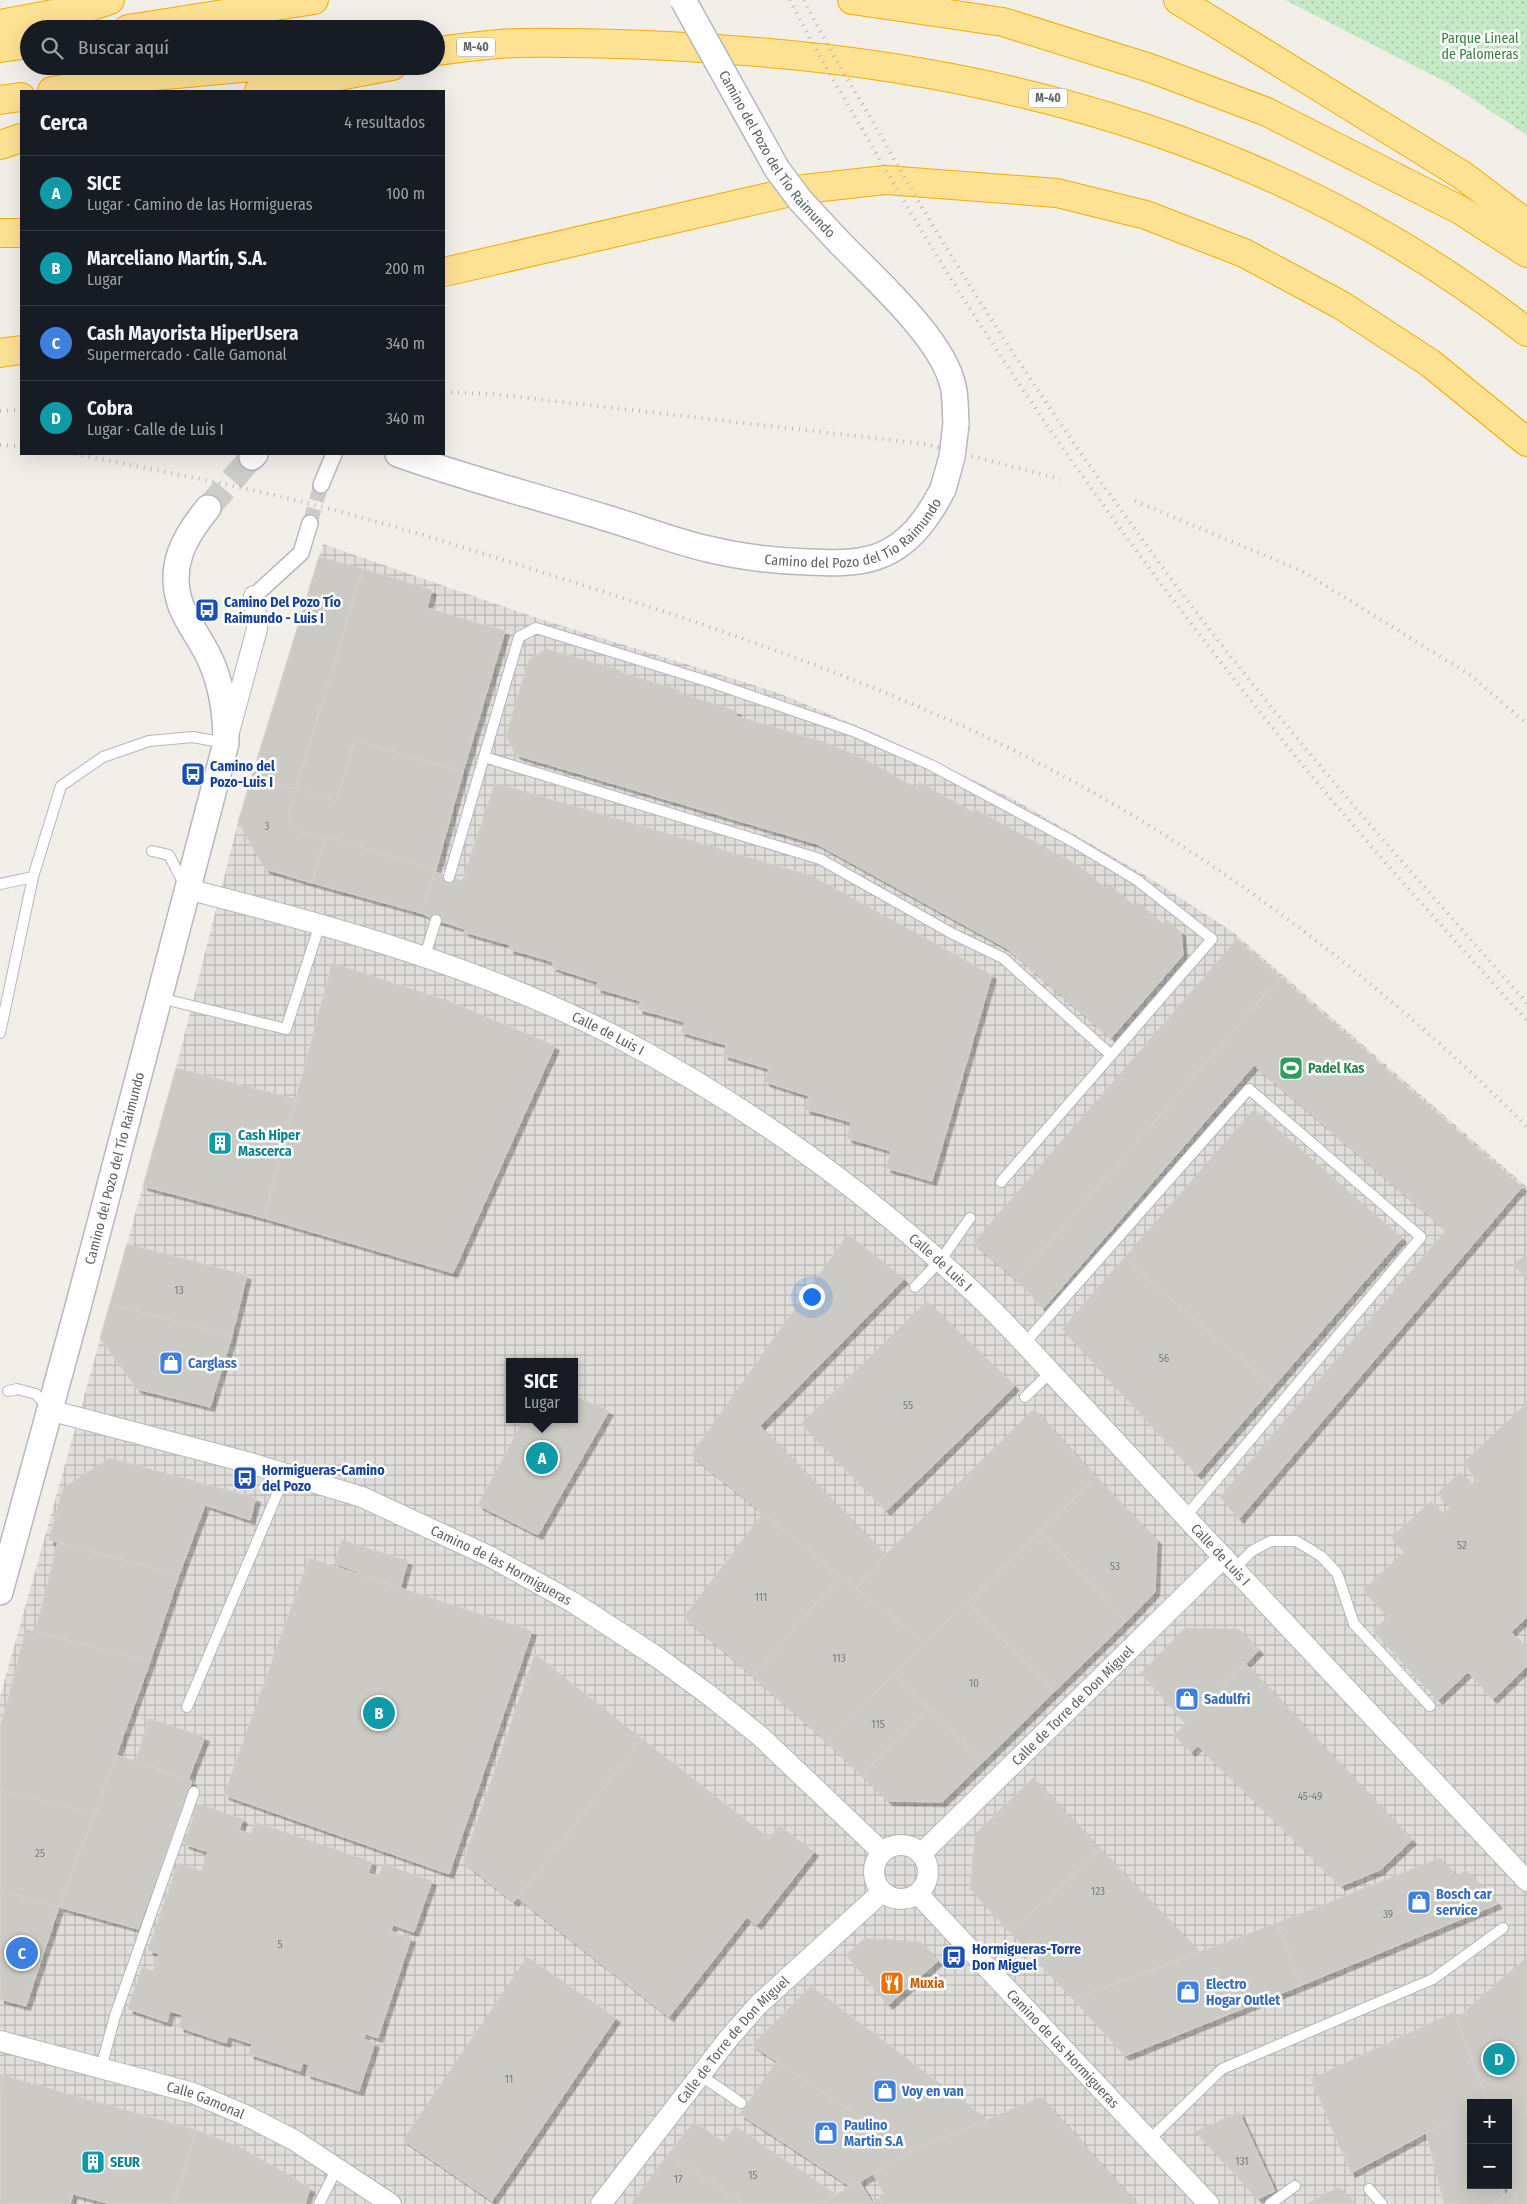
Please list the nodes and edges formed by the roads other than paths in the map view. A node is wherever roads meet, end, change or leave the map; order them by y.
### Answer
1 (110, 0) edge
2 (314, 0) edge
3 (683, 0) edge
4 (852, 0) edge
5 (940, 0) edge
6 (1178, 0) edge
7 (20, 20) edge
8 (22, 20) edge
9 (186, 20) edge
10 (1003, 22) junction
11 (0, 24) edge
12 (515, 43) junction
13 (20, 45) edge
14 (0, 48) edge
15 (445, 49) edge
16 (445, 56) edge
17 (166, 75) edge
18 (344, 75) edge
19 (58, 90) edge
20 (264, 90) edge
21 (20, 97) edge
22 (0, 100) edge
23 (20, 138) edge
24 (0, 144) edge
25 (1527, 224) edge
26 (0, 232) edge
27 (20, 233) edge
28 (1527, 253) edge
29 (483, 263) junction
30 (445, 267) edge
31 (445, 272) edge
32 (1527, 332) edge
33 (20, 350) edge
34 (0, 352) edge
35 (1527, 442) edge
36 (334, 455) edge
37 (401, 455) edge
38 (321, 485) tunnel mouth
39 (208, 508) tunnel mouth
40 (310, 522) tunnel mouth
41 (254, 596) joint
42 (226, 743) junction
43 (484, 757) junction
44 (152, 851) dead end
45 (33, 877) junction
46 (449, 877) dead end
47 (0, 884) edge
48 (187, 889) junction
49 (436, 920) dead end
50 (320, 924) junction
51 (425, 956) junction
52 (159, 997) junction
53 (0, 1033) edge
54 (1112, 1055) junction
55 (1001, 1182) dead end
56 (970, 1218) dead end
57 (940, 1261) junction
58 (915, 1287) dead end
59 (1024, 1344) junction
60 (1051, 1372) junction
61 (8, 1391) dead end
62 (1025, 1397) dead end
63 (49, 1410) junction
64 (286, 1473) junction
65 (1186, 1516) junction
66 (1229, 1563) junction
67 (0, 1592) edge
68 (1430, 1706) dead end
69 (187, 1707) dead end
70 (194, 1792) dead end
71 (882, 1852) junction
72 (921, 1854) junction
73 (1527, 1881) edge
74 (882, 1892) junction
75 (918, 1894) junction
76 (1503, 1928) dead end
77 (0, 2041) edge
78 (101, 2068) junction
79 (700, 2075) junction
80 (741, 2103) dead end
81 (1150, 2140) junction
82 (337, 2168) junction
83 (1295, 2186) dead end
84 (1369, 2188) dead end
85 (319, 2204) edge
86 (391, 2204) edge
87 (601, 2204) edge
88 (1209, 2204) edge
89 (1270, 2204) edge
90 (1382, 2204) edge

1 - 8 highway
2 - 9 highway
3 - 37 street, Camino del Pozo del Tío Raimundo, bridge
4 - 10 highway
5 - 10 highway
6 - 25 highway
7 - 11 highway
10 - 28 highway
12 - 15 highway, M-40
12 - 16 highway
12 - 32 highway, M-40
13 - 14 highway
17 - 19 highway
18 - 20 highway
21 - 22 highway
23 - 24 highway
26 - 27 highway
29 - 30 highway
29 - 31 highway
29 - 35 highway
33 - 34 highway
36 - 38 street
39 - 42 street, Camino del Pozo del Tío Raimundo
40 - 41 street, Camino del Pozo del Tío Raimundo
41 - 42 street, Camino del Pozo del Tío Raimundo
42 - 45 lane
42 - 48 street, Camino del Pozo del Tío Raimundo
43 - 46 lane
43 - 54 lane
43 - 54 lane
44 - 48 lane
45 - 47 lane
45 - 53 lane
48 - 50 street, Calle de Luis I
48 - 52 street, Camino del Pozo del Tío Raimundo
49 - 51 lane
50 - 51 street, Calle de Luis I
50 - 52 lane
51 - 57 street, Calle de Luis I
52 - 63 street, Camino del Pozo del Tío Raimundo
54 - 55 lane
56 - 57 lane
57 - 58 lane
57 - 59 street, Calle de Luis I
59 - 60 street, Calle de Luis I
59 - 65 lane
60 - 62 lane
60 - 65 street, Calle de Luis I
61 - 63 lane
63 - 64 street, Camino de las Hormigueras
63 - 67 street, Camino del Pozo del Tío Raimundo
64 - 69 lane
64 - 71 street, Camino de las Hormigueras
65 - 66 street, Calle de Luis I
66 - 68 lane
66 - 72 street, Calle de Torre de Don Miguel
66 - 73 street, Calle de Luis I
70 - 78 lane
71 - 72 street
71 - 74 street
72 - 75 street
74 - 75 street
74 - 79 street, Calle de Torre de Don Miguel
75 - 81 street, Camino de las Hormigueras
76 - 81 lane
77 - 78 street, Calle Gamonal
78 - 82 street, Calle Gamonal
79 - 80 lane
79 - 87 street, Calle de Torre de Don Miguel
81 - 88 street, Camino de las Hormigueras
82 - 85 lane
82 - 86 street, Calle Gamonal
83 - 89 lane
84 - 90 lane

